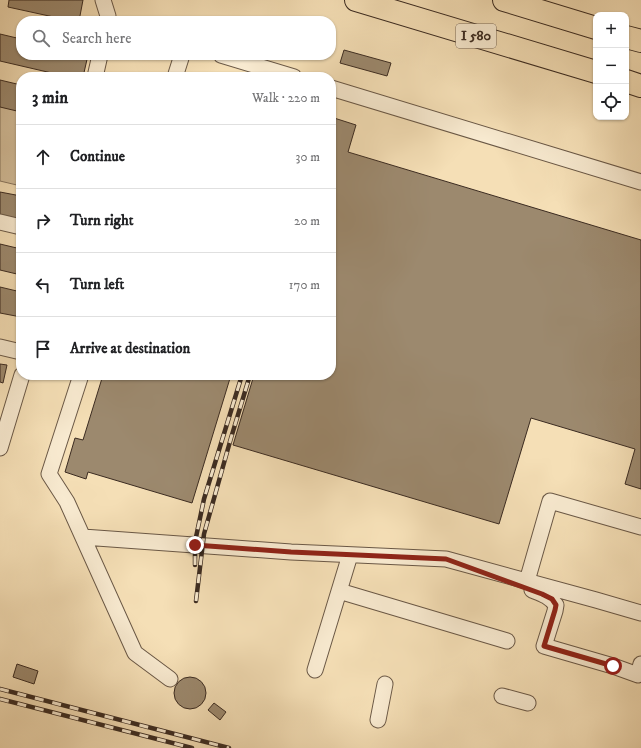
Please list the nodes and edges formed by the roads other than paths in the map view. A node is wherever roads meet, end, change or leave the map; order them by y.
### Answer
1 (103, 0) edge
2 (356, 0) edge
3 (504, 0) edge
4 (108, 16) edge
5 (593, 27) edge
6 (629, 38) edge
7 (641, 41) edge
8 (99, 60) edge
9 (180, 60) edge
10 (238, 60) edge
11 (593, 71) edge
12 (96, 72) edge
13 (177, 72) edge
14 (277, 72) edge
15 (629, 82) edge
16 (641, 86) edge
17 (336, 90) edge
18 (641, 182) edge
19 (0, 222) edge
20 (16, 226) edge
21 (0, 347) edge
22 (16, 351) edge
23 (20, 380) edge
24 (79, 380) edge
25 (0, 448) edge
26 (641, 526) edge
27 (83, 537) junction
28 (350, 555) junction
29 (446, 559) junction
30 (527, 581) junction
31 (339, 591) junction
32 (641, 613) edge
33 (507, 641) dead end
34 (641, 664) edge
35 (315, 670) dead end
36 (170, 679) dead end
37 (385, 684) dead end
38 (502, 696) dead end
39 (528, 703) dead end
40 (378, 720) dead end

1 - 4 street
2 - 11 highway, I 580
3 - 5 highway
6 - 7 highway
8 - 12 street
9 - 13 street
10 - 14 street
15 - 16 highway
17 - 18 street
19 - 20 street
21 - 22 street
23 - 25 street
24 - 27 street
26 - 30 street
27 - 28 street
27 - 36 street
28 - 29 street
28 - 31 street
29 - 30 street
29 - 34 street
30 - 32 street
31 - 33 street
31 - 35 street
37 - 40 street
38 - 39 street

